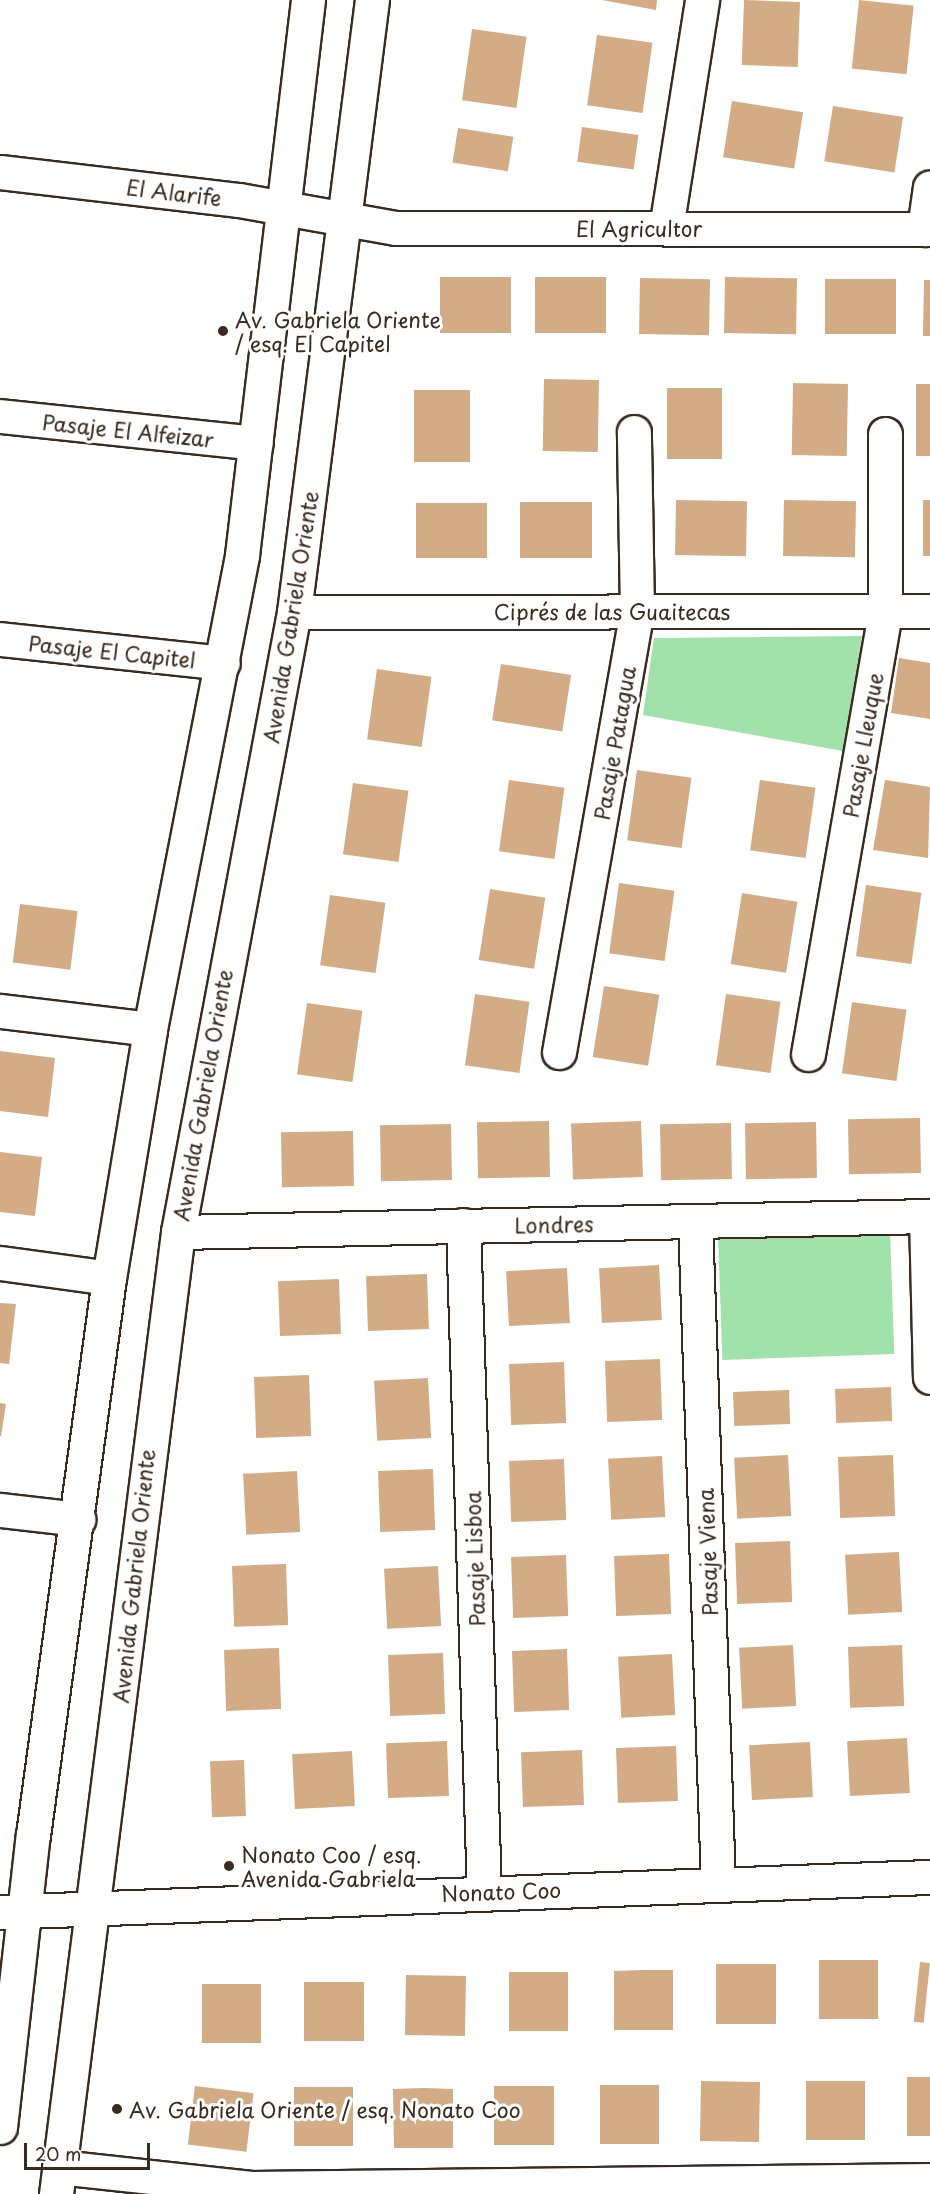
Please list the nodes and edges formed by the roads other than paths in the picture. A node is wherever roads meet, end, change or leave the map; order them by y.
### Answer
1 (308, 0) edge
2 (372, 0) edge
3 (702, 0) edge
4 (0, 172) edge
5 (930, 187) edge
6 (284, 208) junction
7 (348, 220) junction
8 (666, 228) junction
9 (927, 229) edge
10 (0, 416) edge
11 (634, 432) dead end
12 (885, 434) dead end
13 (256, 444) junction
14 (637, 611) junction
15 (885, 611) junction
16 (930, 611) edge
17 (294, 612) junction
18 (0, 639) edge
19 (223, 663) junction
20 (0, 1011) edge
21 (150, 1029) junction
22 (560, 1052) dead end
23 (808, 1054) dead end
24 (928, 1216) edge
25 (695, 1221) junction
26 (463, 1226) junction
27 (178, 1232) junction
28 (0, 1263) edge
29 (109, 1278) junction
30 (930, 1377) edge
31 (0, 1510) edge
32 (78, 1519) junction
33 (930, 1877) edge
34 (718, 1884) junction
35 (484, 1892) junction
36 (94, 1908) junction
37 (13, 1911) edge
38 (0, 2127) edge
39 (930, 2180) edge
40 (57, 2181) edge

1 - 6 street
2 - 7 street, Avenida Gabriela Oriente
3 - 8 street
4 - 6 street, El Alarife
5 - 9 street
6 - 7 street, El Alarife
6 - 13 street
7 - 8 street, El Agricultor
7 - 17 street, Avenida Gabriela Oriente
8 - 9 street, El Agricultor
10 - 13 street, Pasaje El Alfeizar
11 - 14 street, Pasaje Patagua
12 - 15 street, Pasaje Lleuque
13 - 19 street
14 - 15 street, Ciprés de las Guaitecas
14 - 17 street, Ciprés de las Guaitecas
14 - 22 street, Pasaje Patagua
15 - 16 street, Ciprés de las Guaitecas
15 - 23 street, Pasaje Lleuque
17 - 27 street, Avenida Gabriela Oriente
18 - 19 street, Pasaje El Capitel
19 - 21 street
20 - 21 street
21 - 29 street
24 - 25 street, Londres
24 - 30 street
25 - 26 street, Londres
25 - 34 street, Pasaje Viena
26 - 27 street, Londres
26 - 35 street, Pasaje Lisboa
27 - 36 street, Avenida Gabriela Oriente
28 - 29 street
29 - 32 street
31 - 32 street
32 - 37 street
33 - 34 street, Nonato Coo
34 - 35 street, Nonato Coo
35 - 36 street, Nonato Coo
36 - 37 street, Nonato Coo
36 - 40 street, Avenida Gabriela Oriente
37 - 38 street
39 - 40 street

